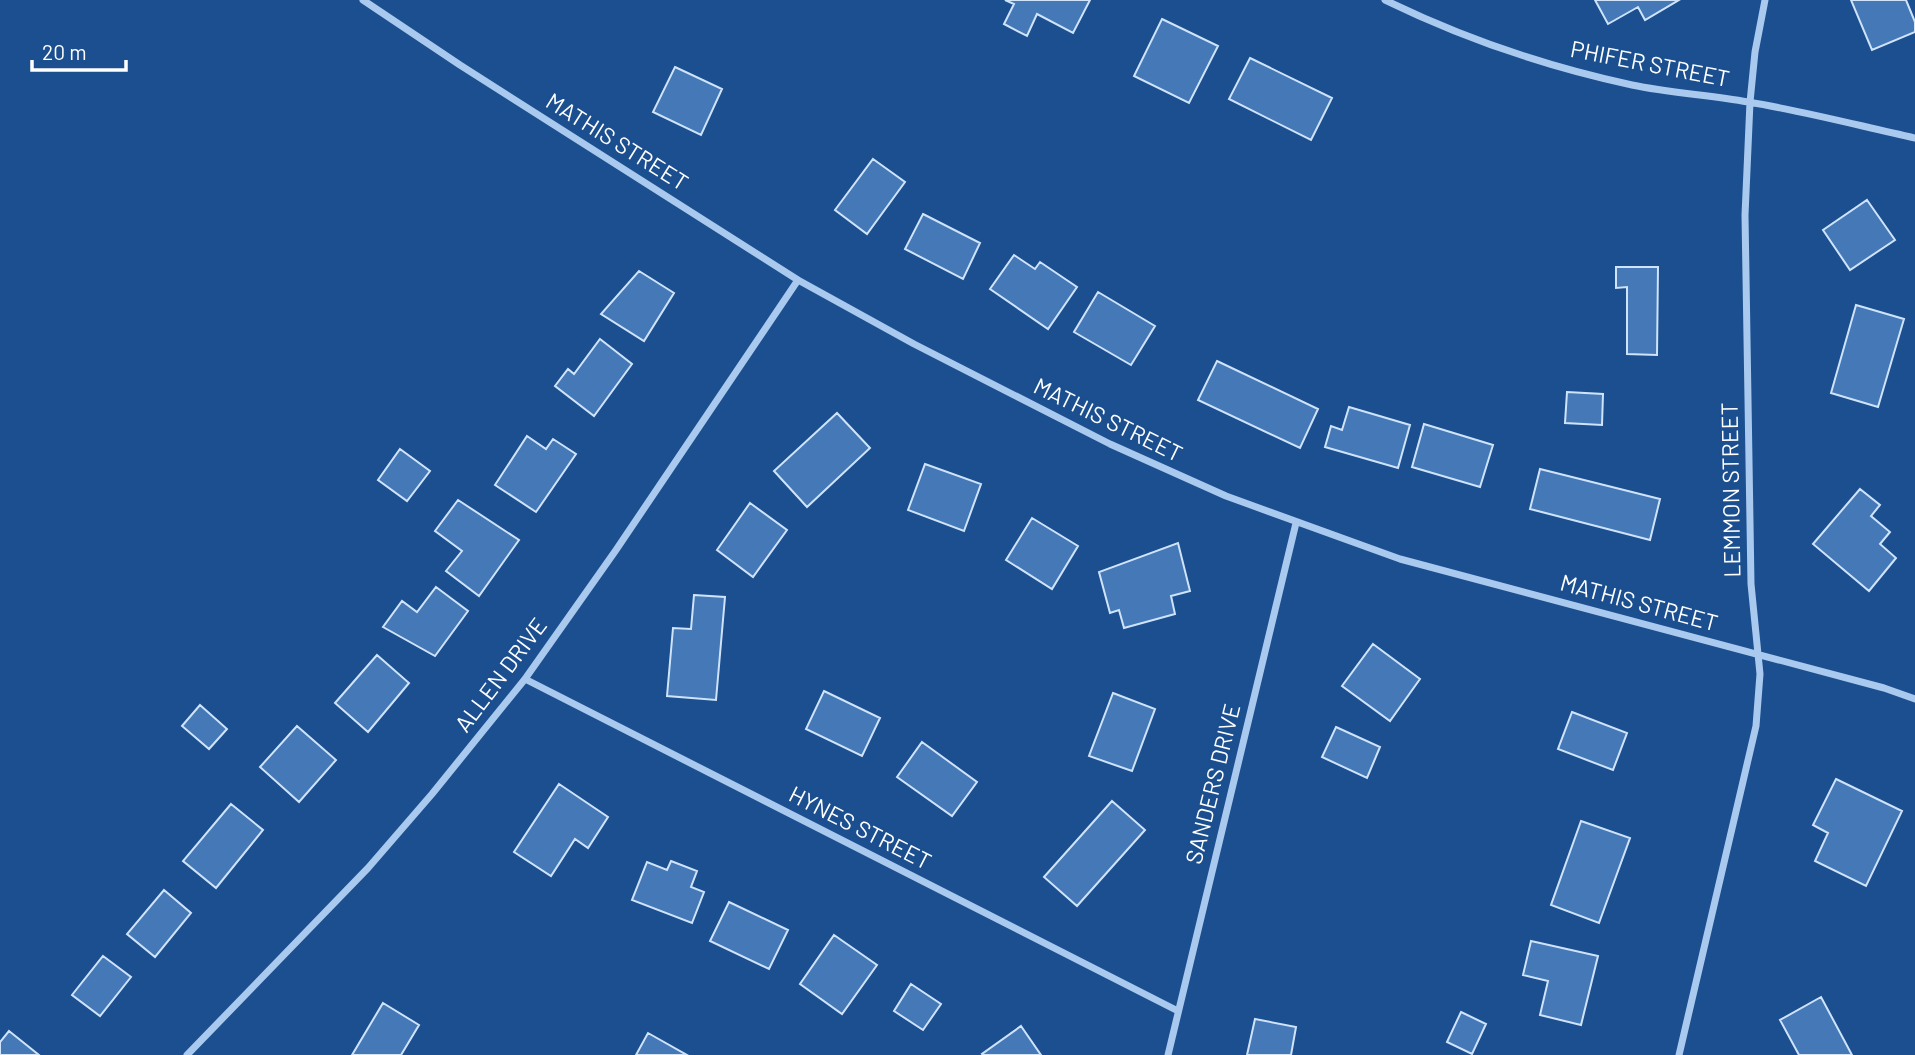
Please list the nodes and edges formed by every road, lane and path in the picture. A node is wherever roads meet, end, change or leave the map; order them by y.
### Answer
1 (363, 0) edge
2 (1385, 0) edge
3 (1765, 0) edge
4 (1750, 102) junction
5 (1915, 138) edge
6 (797, 279) junction
7 (1296, 523) junction
8 (1758, 654) junction
9 (525, 679) junction
10 (1915, 699) edge
11 (1178, 1011) junction
12 (189, 1053) edge
13 (199, 1055) edge
14 (1168, 1055) edge
15 (1679, 1055) edge

1 - 6 street, MATHIS STREET
2 - 4 street, PHIFER STREET
3 - 4 street, LEMMON STREET
4 - 5 street, PHIFER STREET
4 - 8 street, LEMMON STREET
6 - 7 street, MATHIS STREET
6 - 9 street, ALLEN DRIVE
7 - 8 street, MATHIS STREET
7 - 11 street, SANDERS DRIVE
8 - 10 street, MATHIS STREET
8 - 15 street, LEMMON STREET
9 - 11 street, HYNES STREET
9 - 12 street, ALLEN DRIVE
11 - 14 street, SANDERS DRIVE
12 - 13 street

